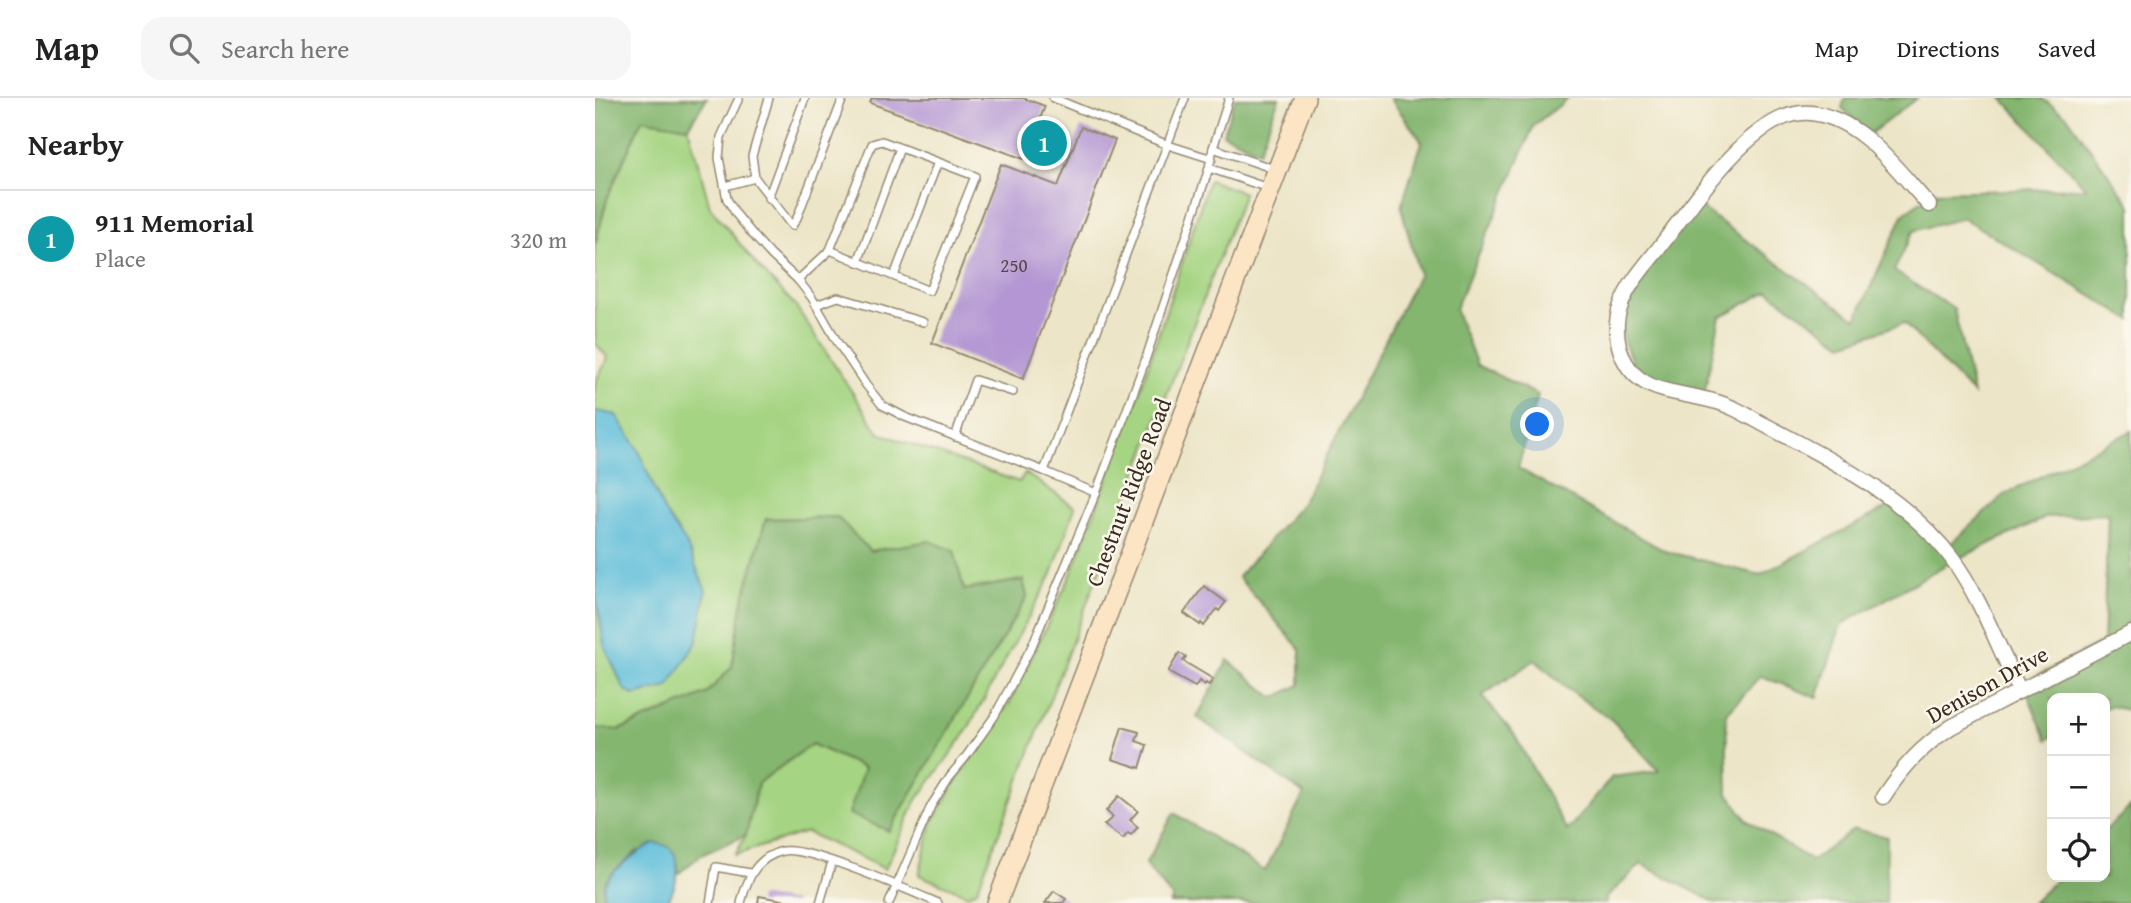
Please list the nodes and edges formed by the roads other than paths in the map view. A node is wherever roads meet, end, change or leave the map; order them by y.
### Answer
1 (739, 98) edge
2 (769, 98) edge
3 (805, 98) edge
4 (843, 98) edge
5 (1053, 98) edge
6 (1185, 98) edge
7 (1229, 98) edge
8 (1305, 98) edge
9 (1168, 145) junction
10 (900, 148) junction
11 (1213, 148) junction
12 (1212, 159) junction
13 (938, 162) junction
14 (1209, 168) junction
15 (1278, 170) junction
16 (755, 178) junction
17 (725, 186) junction
18 (1271, 189) junction
19 (768, 198) junction
20 (1929, 205) dead end
21 (830, 250) junction
22 (858, 261) junction
23 (894, 276) junction
24 (799, 280) junction
25 (815, 305) junction
26 (923, 322) dead end
27 (1013, 392) dead end
28 (954, 437) junction
29 (1044, 471) junction
30 (1096, 493) junction
31 (2131, 633) edge
32 (2020, 691) junction
33 (1883, 797) dead end
34 (832, 862) junction
35 (750, 873) junction
36 (896, 886) junction
37 (710, 903) edge
38 (741, 903) edge
39 (820, 903) edge
40 (889, 903) edge
41 (938, 903) edge
42 (996, 903) edge

1 - 17 lane
2 - 16 lane
3 - 19 lane
4 - 19 lane
5 - 9 lane
6 - 9 lane
7 - 11 lane
8 - 15 street, Chestnut Ridge Road
9 - 12 lane
9 - 29 lane
10 - 13 lane
10 - 21 lane
10 - 22 lane
11 - 12 lane
11 - 15 lane
12 - 14 lane
13 - 23 lane
13 - 23 lane
14 - 18 lane
14 - 30 lane
15 - 18 street, Chestnut Ridge Road
16 - 17 lane
16 - 19 lane
17 - 24 lane
18 - 42 street, Chestnut Ridge Road
20 - 32 street
21 - 22 lane
21 - 24 lane
22 - 23 lane
24 - 25 lane
25 - 26 lane
25 - 28 lane
27 - 28 lane
28 - 29 lane
29 - 30 lane
30 - 36 lane
31 - 32 street, Denison Drive
32 - 33 street, Denison Drive
34 - 35 lane
34 - 36 lane
34 - 39 lane
35 - 37 lane
35 - 38 lane
36 - 40 lane
36 - 41 lane

